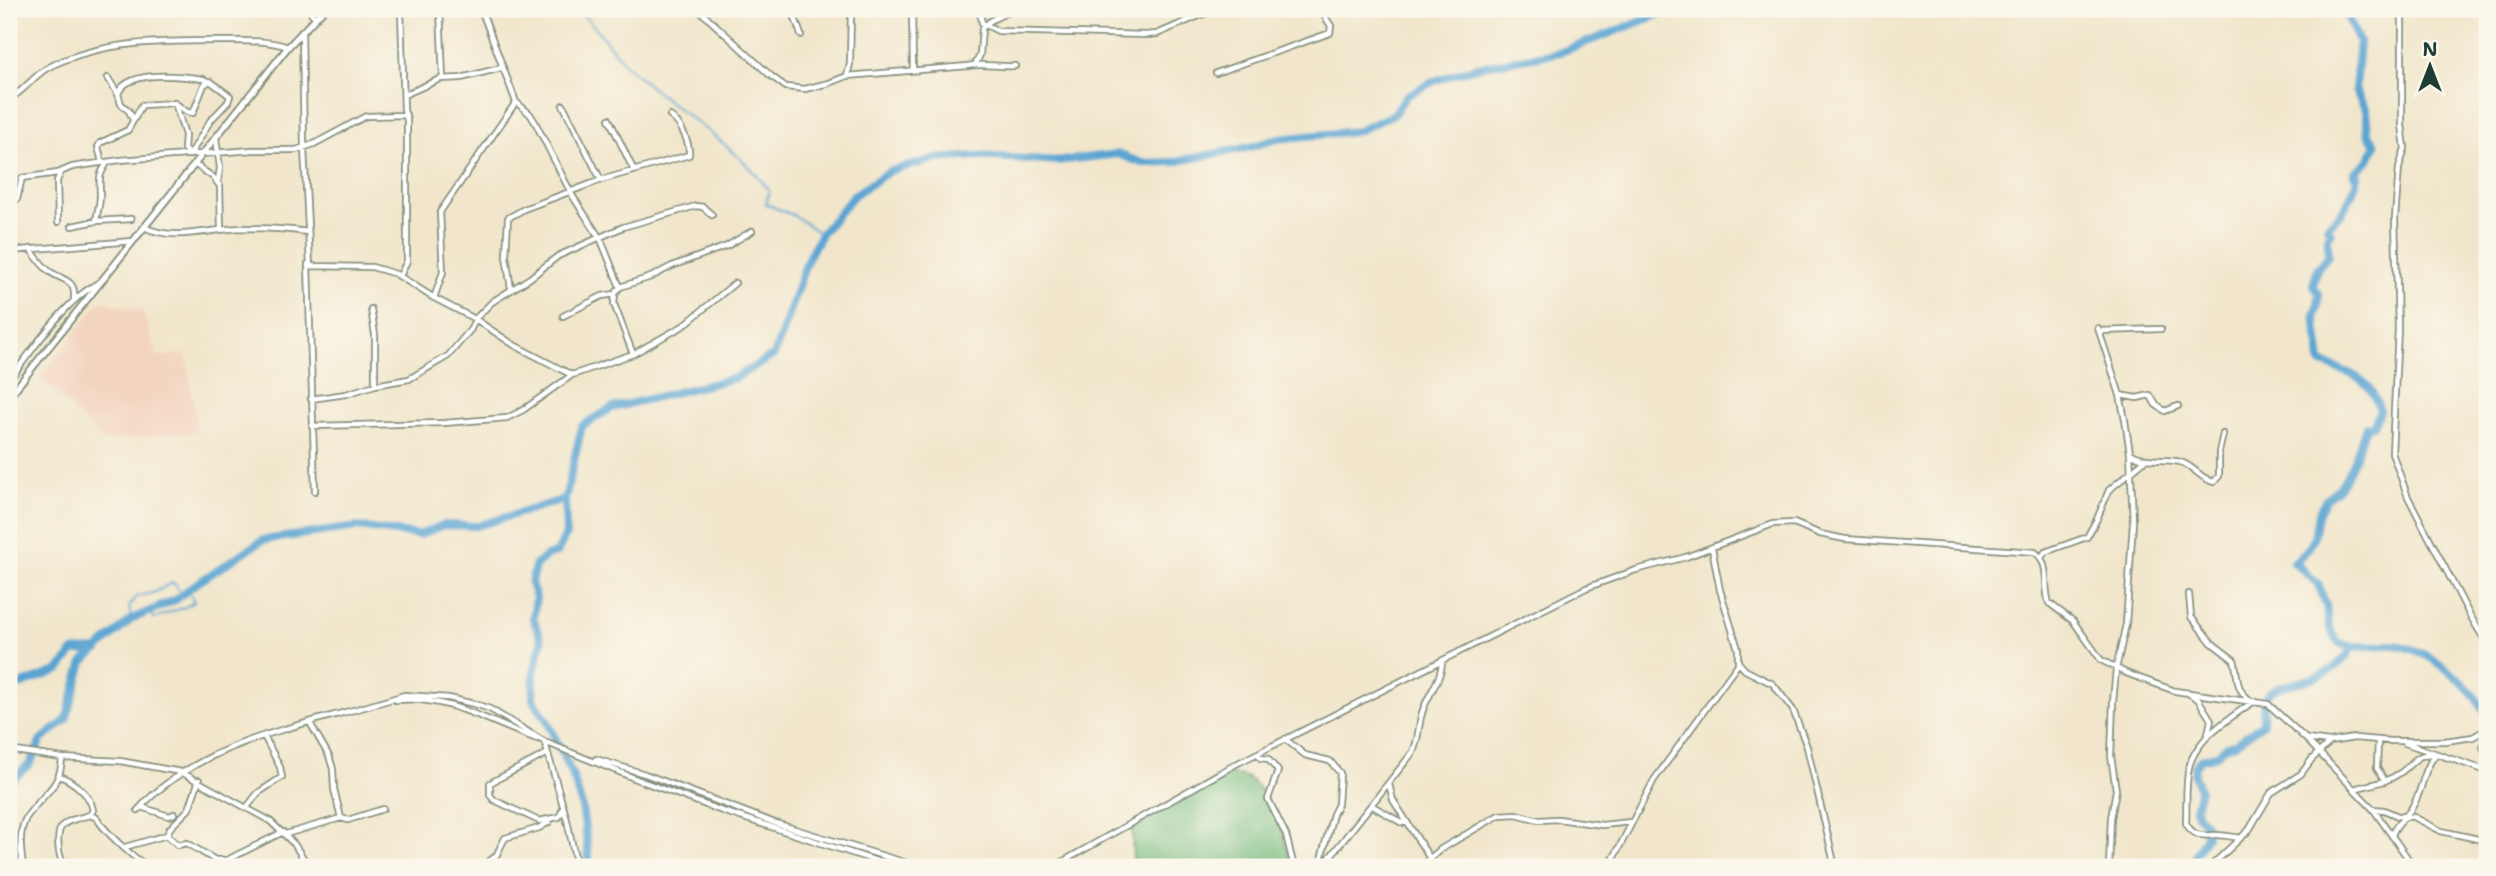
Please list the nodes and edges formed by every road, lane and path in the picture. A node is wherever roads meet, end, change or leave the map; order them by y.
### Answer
1 (308, 9) edge
2 (324, 9) edge
3 (401, 9) edge
4 (440, 9) edge
5 (481, 9) edge
6 (698, 9) edge
7 (792, 9) edge
8 (851, 9) edge
9 (912, 9) edge
10 (979, 9) edge
11 (1013, 9) edge
12 (1214, 9) edge
13 (1320, 9) edge
14 (2402, 9) edge
15 (315, 17) junction
16 (984, 26) junction
17 (302, 31) junction
18 (801, 35) dead end
19 (288, 47) junction
20 (976, 63) junction
21 (1014, 66) dead end
22 (502, 68) junction
23 (913, 70) junction
24 (1216, 74) dead end
25 (847, 76) junction
26 (108, 78) dead end
27 (443, 78) junction
28 (207, 81) junction
29 (118, 94) junction
30 (404, 95) junction
31 (9, 99) edge
32 (516, 102) junction
33 (175, 103) junction
34 (563, 105) dead end
35 (406, 115) junction
36 (670, 116) dead end
37 (609, 119) dead end
38 (133, 121) junction
39 (216, 137) junction
40 (304, 148) junction
41 (217, 153) junction
42 (202, 154) junction
43 (190, 155) junction
44 (109, 161) junction
45 (102, 162) junction
46 (194, 164) junction
47 (634, 171) junction
48 (61, 172) junction
49 (601, 180) junction
50 (218, 181) junction
51 (570, 191) junction
52 (9, 199) edge
53 (712, 215) dead end
54 (131, 219) dead end
55 (96, 221) junction
56 (58, 222) dead end
57 (72, 226) dead end
58 (144, 227) junction
59 (222, 230) junction
60 (752, 231) dead end
61 (308, 232) junction
62 (598, 237) junction
63 (133, 241) junction
64 (30, 249) junction
65 (9, 251) edge
66 (308, 264) junction
67 (400, 276) junction
68 (101, 282) junction
69 (735, 283) dead end
70 (620, 286) junction
71 (511, 289) junction
72 (615, 294) junction
73 (434, 298) junction
74 (74, 299) junction
75 (371, 309) dead end
76 (563, 316) dead end
77 (475, 319) junction
78 (2161, 329) dead end
79 (633, 354) junction
80 (572, 375) junction
81 (9, 380) edge
82 (375, 385) junction
83 (2120, 395) junction
84 (9, 397) edge
85 (311, 399) junction
86 (2178, 406) dead end
87 (312, 426) junction
88 (2222, 434) dead end
89 (2130, 453) junction
90 (2145, 460) junction
91 (2130, 470) junction
92 (315, 491) dead end
93 (1712, 548) junction
94 (2487, 557) edge
95 (2041, 558) junction
96 (2189, 594) dead end
97 (2487, 641) edge
98 (1442, 661) junction
99 (1738, 663) junction
100 (2116, 668) junction
101 (2187, 692) junction
102 (386, 701) junction
103 (2255, 701) junction
104 (310, 723) junction
105 (2487, 730) edge
106 (264, 736) junction
107 (2206, 737) junction
108 (1285, 739) junction
109 (2306, 739) junction
110 (2378, 740) junction
111 (2397, 741) junction
112 (545, 742) junction
113 (2330, 742) junction
114 (9, 750) edge
115 (571, 751) junction
116 (2319, 752) junction
117 (548, 753) junction
118 (1258, 754) junction
119 (2436, 754) junction
120 (62, 758) junction
121 (2487, 758) edge
122 (2487, 771) edge
123 (181, 772) junction
124 (60, 776) junction
125 (199, 780) junction
126 (2385, 781) junction
127 (1389, 784) junction
128 (2353, 789) junction
129 (1371, 805) junction
130 (247, 807) junction
131 (563, 808) junction
132 (383, 809) dead end
133 (2373, 810) junction
134 (174, 814) dead end
135 (90, 815) junction
136 (2406, 816) junction
137 (341, 818) junction
138 (552, 819) junction
139 (1407, 822) junction
140 (1631, 822) junction
141 (284, 833) junction
142 (167, 835) junction
143 (2392, 836) junction
144 (2241, 839) junction
145 (2487, 841) edge
146 (125, 847) junction
147 (1429, 857) junction
148 (220, 861) junction
149 (1063, 865) edge
150 (24, 866) edge
151 (61, 867) edge
152 (150, 867) edge
153 (218, 867) edge
154 (309, 867) edge
155 (482, 867) edge
156 (577, 867) edge
157 (895, 867) edge
158 (920, 867) edge
159 (1047, 867) edge
160 (1053, 867) edge
161 (1294, 867) edge
162 (1321, 867) edge
163 (1420, 867) edge
164 (1609, 867) edge
165 (1835, 867) edge
166 (2109, 867) edge
167 (2210, 867) edge
168 (2414, 867) edge

1 - 15 street
2 - 15 main road
3 - 30 street
4 - 27 street
5 - 22 street
6 - 25 street
7 - 18 street
8 - 25 street
9 - 23 street
10 - 16 street
11 - 16 street
12 - 16 street
13 - 24 street
14 - 97 street
15 - 17 main road
16 - 20 street
17 - 19 main road
17 - 40 street
19 - 31 street
19 - 39 main road
20 - 21 street
20 - 23 street
22 - 27 street
22 - 32 street
23 - 25 street
26 - 29 street
27 - 30 street
28 - 29 street
28 - 33 street
28 - 43 street
29 - 38 street
30 - 35 street
32 - 51 street
32 - 73 street
33 - 38 street
33 - 43 street
34 - 49 street
35 - 40 street
35 - 67 street
36 - 47 street
37 - 47 street
38 - 45 street
39 - 41 street
39 - 42 main road
40 - 41 street
40 - 61 street
41 - 42 street
41 - 50 street
42 - 43 street
42 - 46 main road
43 - 44 street
44 - 45 street
44 - 55 street
45 - 48 street
46 - 50 street
46 - 58 main road
47 - 49 street
48 - 52 street
48 - 56 street
49 - 51 street
50 - 59 street
51 - 62 street
51 - 71 street
53 - 62 street
54 - 55 street
55 - 57 street
58 - 59 street
58 - 63 main road
59 - 61 street
60 - 70 street
61 - 66 street
62 - 70 street
62 - 71 street
63 - 64 street
63 - 68 main road
64 - 65 street
64 - 74 street
66 - 67 street
66 - 85 street
67 - 73 street
68 - 74 street
68 - 84 main road
69 - 79 street
70 - 72 street
71 - 77 street
72 - 76 street
72 - 79 street
73 - 77 street
74 - 81 street
75 - 82 street
77 - 80 street
77 - 82 street
78 - 83 street
79 - 80 street
80 - 87 street
82 - 85 street
83 - 86 street
83 - 89 street
85 - 87 street
87 - 92 street
88 - 90 street
89 - 90 street
89 - 91 street
90 - 91 street
91 - 95 street
91 - 100 street
93 - 95 street
93 - 98 street
93 - 99 street
94 - 97 street
95 - 100 street
96 - 103 street
98 - 108 street
98 - 127 street
99 - 140 street
99 - 165 street
100 - 101 street
100 - 166 street
101 - 103 street
101 - 107 street
102 - 104 street
102 - 112 street
102 - 112 street
103 - 107 street
103 - 109 street
104 - 106 street
104 - 137 street
105 - 111 street
105 - 121 street
106 - 123 street
106 - 130 street
107 - 144 street
108 - 118 street
108 - 162 street
109 - 113 street
109 - 116 street
110 - 111 street
110 - 113 street
110 - 126 street
111 - 119 street
112 - 115 street
112 - 117 street
113 - 116 street
114 - 120 street
115 - 157 street
115 - 158 street
116 - 128 street
116 - 144 street
117 - 131 street
117 - 138 street
118 - 149 street
118 - 161 street
119 - 122 street
119 - 126 street
119 - 136 street
120 - 123 street
120 - 124 street
123 - 125 street
123 - 134 street
124 - 135 street
124 - 150 street
125 - 130 street
125 - 142 street
126 - 128 street
127 - 129 street
127 - 139 street
128 - 133 street
129 - 139 street
129 - 162 street
130 - 141 street
131 - 138 street
131 - 156 street
132 - 137 street
133 - 136 street
133 - 143 street
135 - 146 street
135 - 151 street
136 - 143 street
136 - 145 street
137 - 141 street
138 - 155 street
139 - 147 street
140 - 147 street
140 - 164 street
141 - 148 street
141 - 154 street
142 - 146 street
142 - 148 street
143 - 168 street
144 - 167 street
146 - 152 street
147 - 163 street
148 - 153 street
149 - 159 street
149 - 160 street

